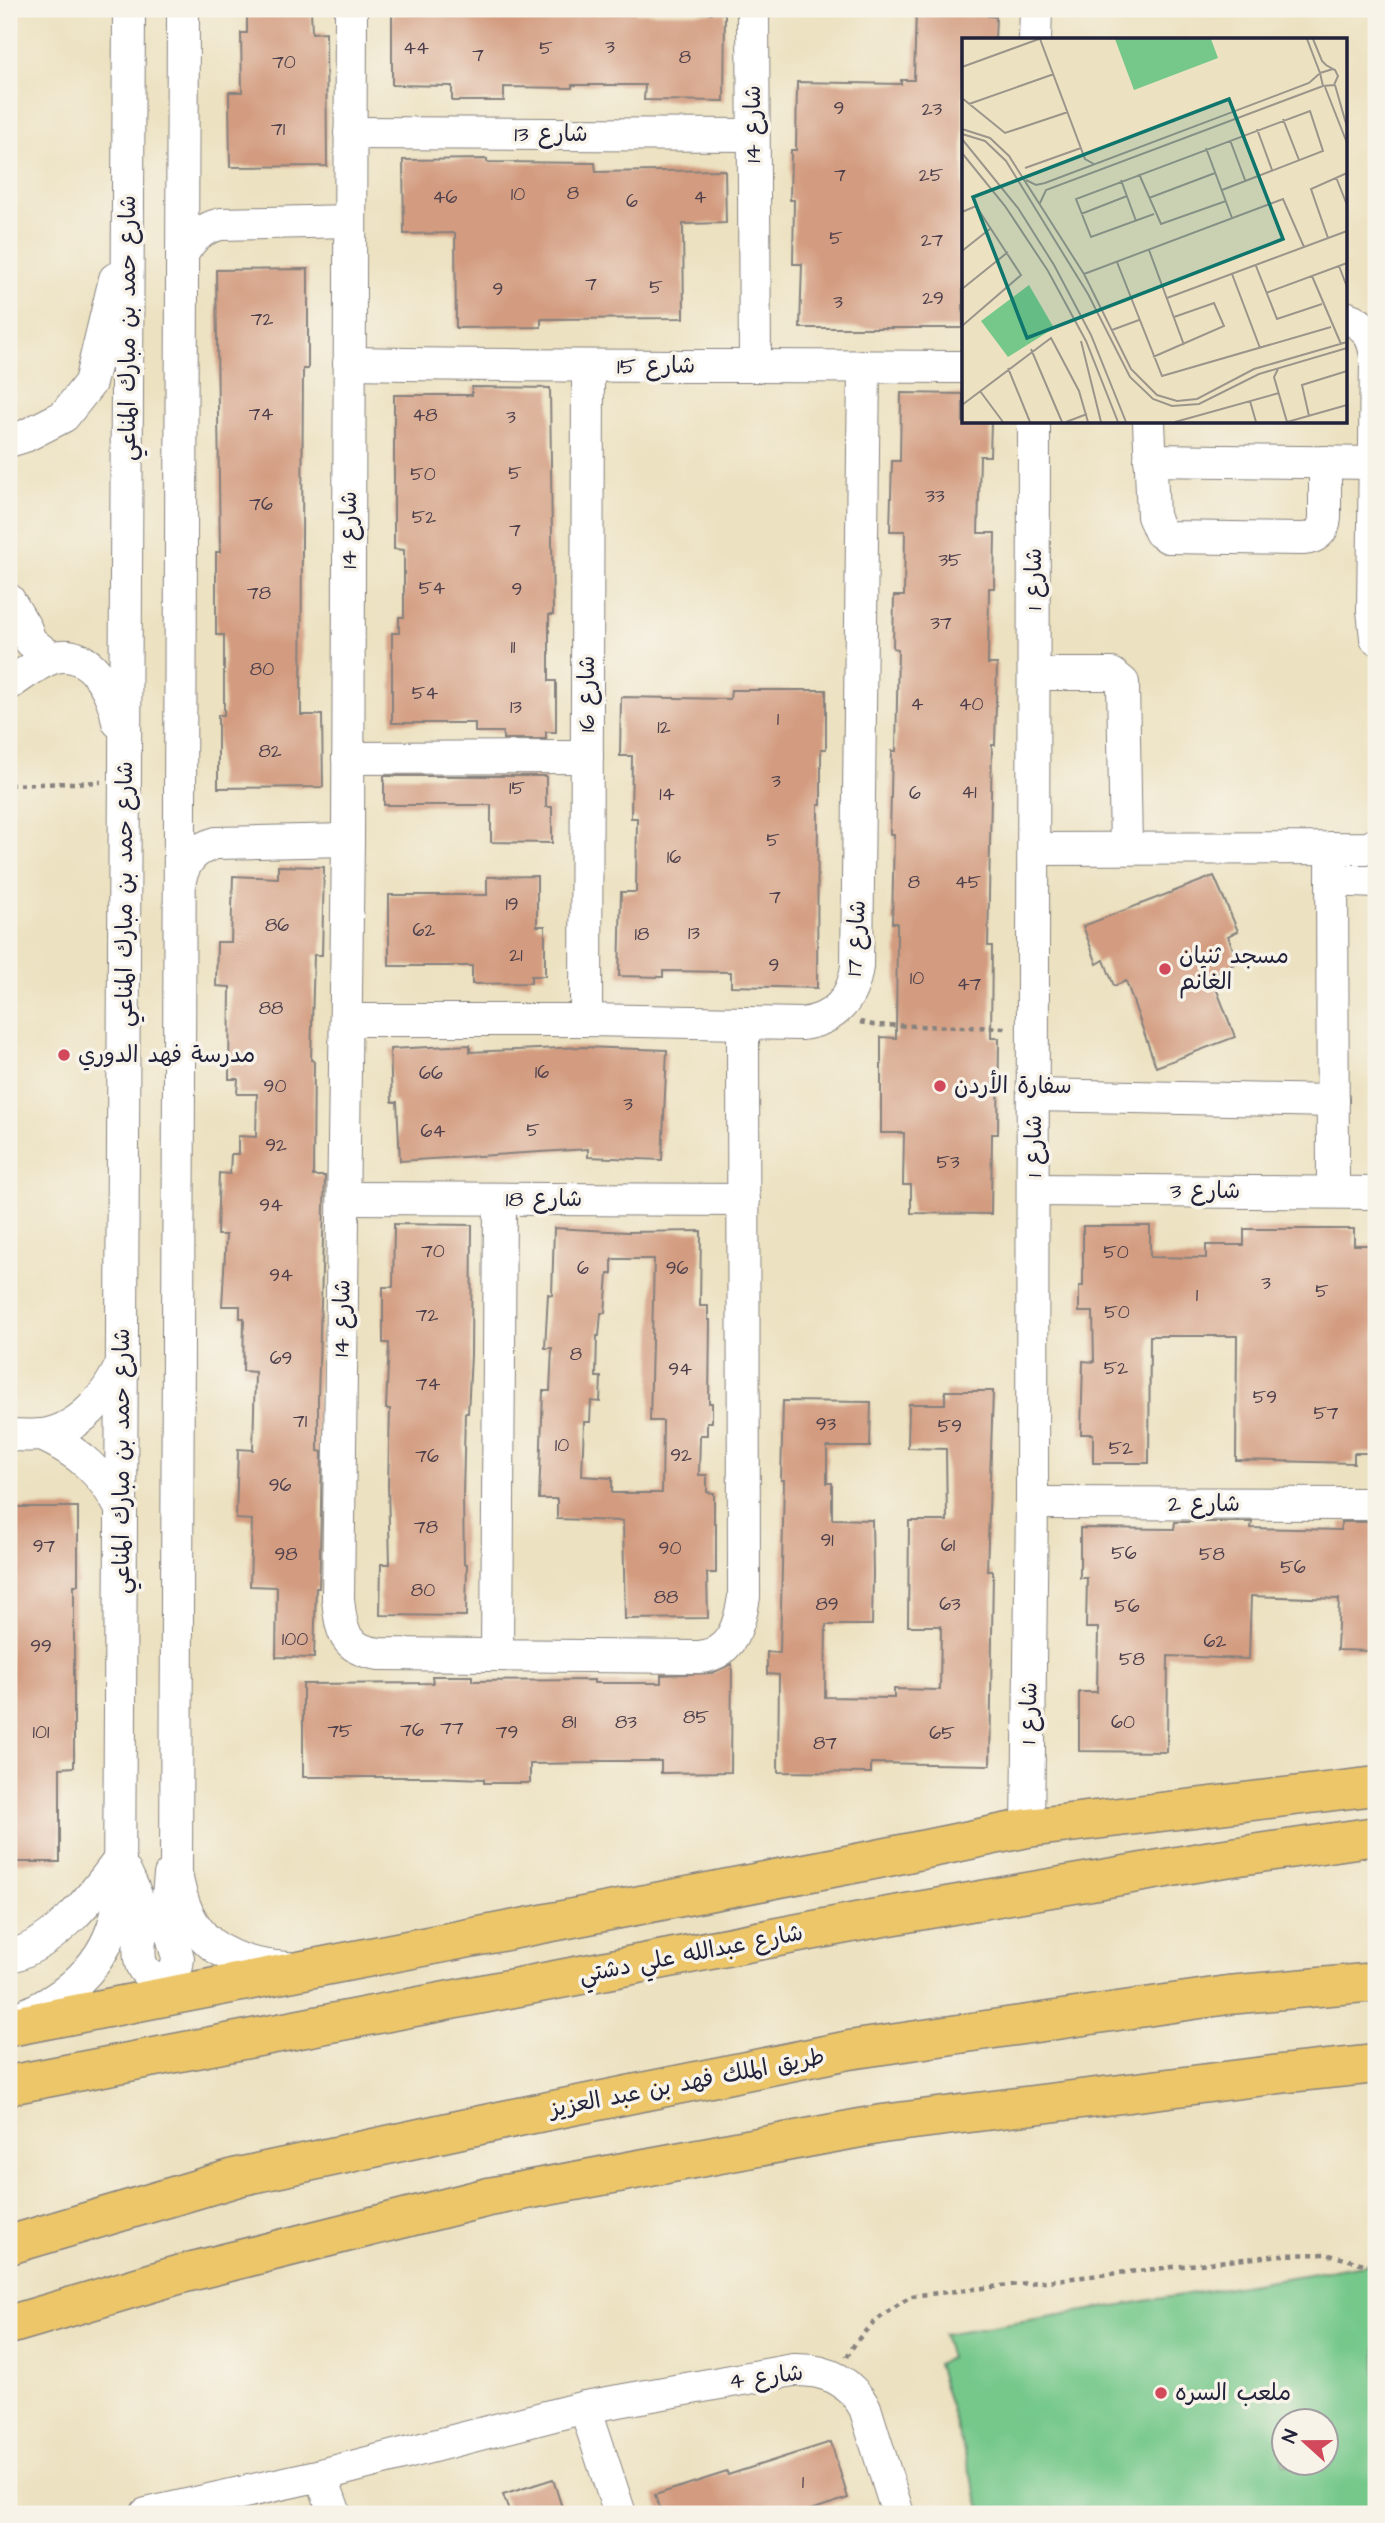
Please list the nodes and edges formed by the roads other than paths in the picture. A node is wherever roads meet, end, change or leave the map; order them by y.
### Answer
1 (129, 9) edge
2 (183, 9) edge
3 (351, 9) edge
4 (753, 9) edge
5 (1036, 9) edge
6 (1035, 38) edge
7 (350, 133) junction
8 (752, 135) junction
9 (128, 174) junction
10 (182, 193) junction
11 (349, 221) junction
12 (221, 224) junction
13 (183, 253) junction
14 (1346, 317) edge
15 (349, 363) junction
16 (755, 365) junction
17 (864, 366) junction
18 (588, 367) junction
19 (962, 367) edge
20 (1034, 424) edge
21 (1149, 424) edge
22 (14, 437) edge
23 (1150, 460) junction
24 (1325, 462) junction
25 (1375, 463) edge
26 (9, 600) edge
27 (1376, 638) edge
28 (51, 658) junction
29 (1034, 674) junction
30 (9, 684) edge
31 (587, 757) junction
32 (348, 758) junction
33 (126, 781) junction
34 (180, 808) junction
35 (348, 840) junction
36 (216, 843) junction
37 (1376, 844) edge
38 (1126, 848) junction
39 (1332, 848) junction
40 (1034, 849) junction
41 (181, 876) junction
42 (1332, 880) junction
43 (1376, 881) edge
44 (346, 1020) junction
45 (586, 1020) junction
46 (743, 1023) junction
47 (1034, 1095) junction
48 (1333, 1101) junction
49 (1034, 1190) junction
50 (1333, 1192) junction
51 (1376, 1193) edge
52 (344, 1198) junction
53 (500, 1199) junction
54 (744, 1200) junction
55 (122, 1362) junction
56 (9, 1434) edge
57 (42, 1435) junction
58 (1032, 1503) junction
59 (1376, 1504) edge
60 (121, 1509) junction
61 (497, 1655) junction
62 (1376, 1786) edge
63 (1326, 1791) junction
64 (1028, 1828) junction
65 (1376, 1836) edge
66 (175, 1839) junction
67 (120, 1859) junction
68 (873, 1860) junction
69 (1065, 1885) junction
70 (624, 1908) junction
71 (723, 1948) junction
72 (9, 1957) edge
73 (314, 1969) junction
74 (1376, 1982) edge
75 (411, 2006) junction
76 (9, 2022) edge
77 (9, 2027) edge
78 (1373, 2066) edge
79 (9, 2085) edge
80 (9, 2245) edge
81 (9, 2325) edge
82 (585, 2407) junction
83 (321, 2475) junction
84 (146, 2514) edge
85 (335, 2514) edge
86 (620, 2514) edge
87 (898, 2514) edge

1 - 9 street, شارع حمد بن مبارك المناعي
2 - 10 street
3 - 7 street, شارع 14
4 - 8 street, شارع 14
5 - 6 street
7 - 8 street, شارع 13
7 - 11 street, شارع 14
8 - 16 street, شارع 14
9 - 22 street
9 - 33 street, شارع حمد بن مبارك المناعي
10 - 12 street
10 - 13 street
11 - 12 street
11 - 15 street, شارع 14
12 - 13 street
13 - 34 street
14 - 25 street
15 - 18 street, شارع 15
15 - 32 street, شارع 14
16 - 17 street, شارع 15
16 - 18 street, شارع 15
17 - 19 street, شارع 15
17 - 46 street, شارع 17
18 - 31 street, شارع 16
20 - 29 street, شارع 1
21 - 23 street
23 - 24 street
23 - 24 street
24 - 25 street
25 - 27 street
26 - 28 street
28 - 30 street
28 - 33 street
29 - 38 street
29 - 40 street, شارع 1
31 - 32 street
31 - 45 street, شارع 16
32 - 35 street, شارع 14
33 - 55 street, شارع حمد بن مبارك المناعي
34 - 36 street
34 - 41 street
35 - 36 street
35 - 44 street, شارع 14
36 - 41 street
37 - 39 street
38 - 39 street
38 - 40 street
39 - 42 street
40 - 47 street, شارع 1
41 - 66 street
42 - 43 street
42 - 48 street
44 - 45 street
44 - 52 street, شارع 14
45 - 46 street
46 - 54 street, شارع 14
47 - 48 street
47 - 49 street, شارع 1
48 - 50 street
49 - 50 street, شارع 3
49 - 58 street, شارع 1
50 - 51 street, شارع 3
52 - 53 street, شارع 18
52 - 61 street, شارع 14
53 - 54 street, شارع 18
53 - 61 street
54 - 61 street, شارع 14
55 - 57 street
55 - 60 street, شارع حمد بن مبارك المناعي
56 - 57 street
57 - 60 street
58 - 59 street, شارع 2
58 - 64 street, شارع 1
60 - 67 street, شارع حمد بن مبارك المناعي
62 - 63 main road
63 - 64 main road
63 - 69 main road
64 - 68 main road
65 - 69 main road, شارع عبدالله علي دشتي
66 - 67 street
66 - 73 street
67 - 72 street
67 - 76 street, شارع حمد بن مبارك المناعي
68 - 70 main road
68 - 71 main road
69 - 71 main road, شارع عبدالله علي دشتي
70 - 73 main road
70 - 75 main road
71 - 75 main road, شارع عبدالله علي دشتي
73 - 77 main road
74 - 80 main road, طريق الملك فهد بن عبد العزيز
75 - 79 main road, شارع عبدالله علي دشتي
78 - 81 main road
82 - 83 street, شارع 4
82 - 86 street
82 - 87 street, شارع 4
83 - 84 street
83 - 85 street

